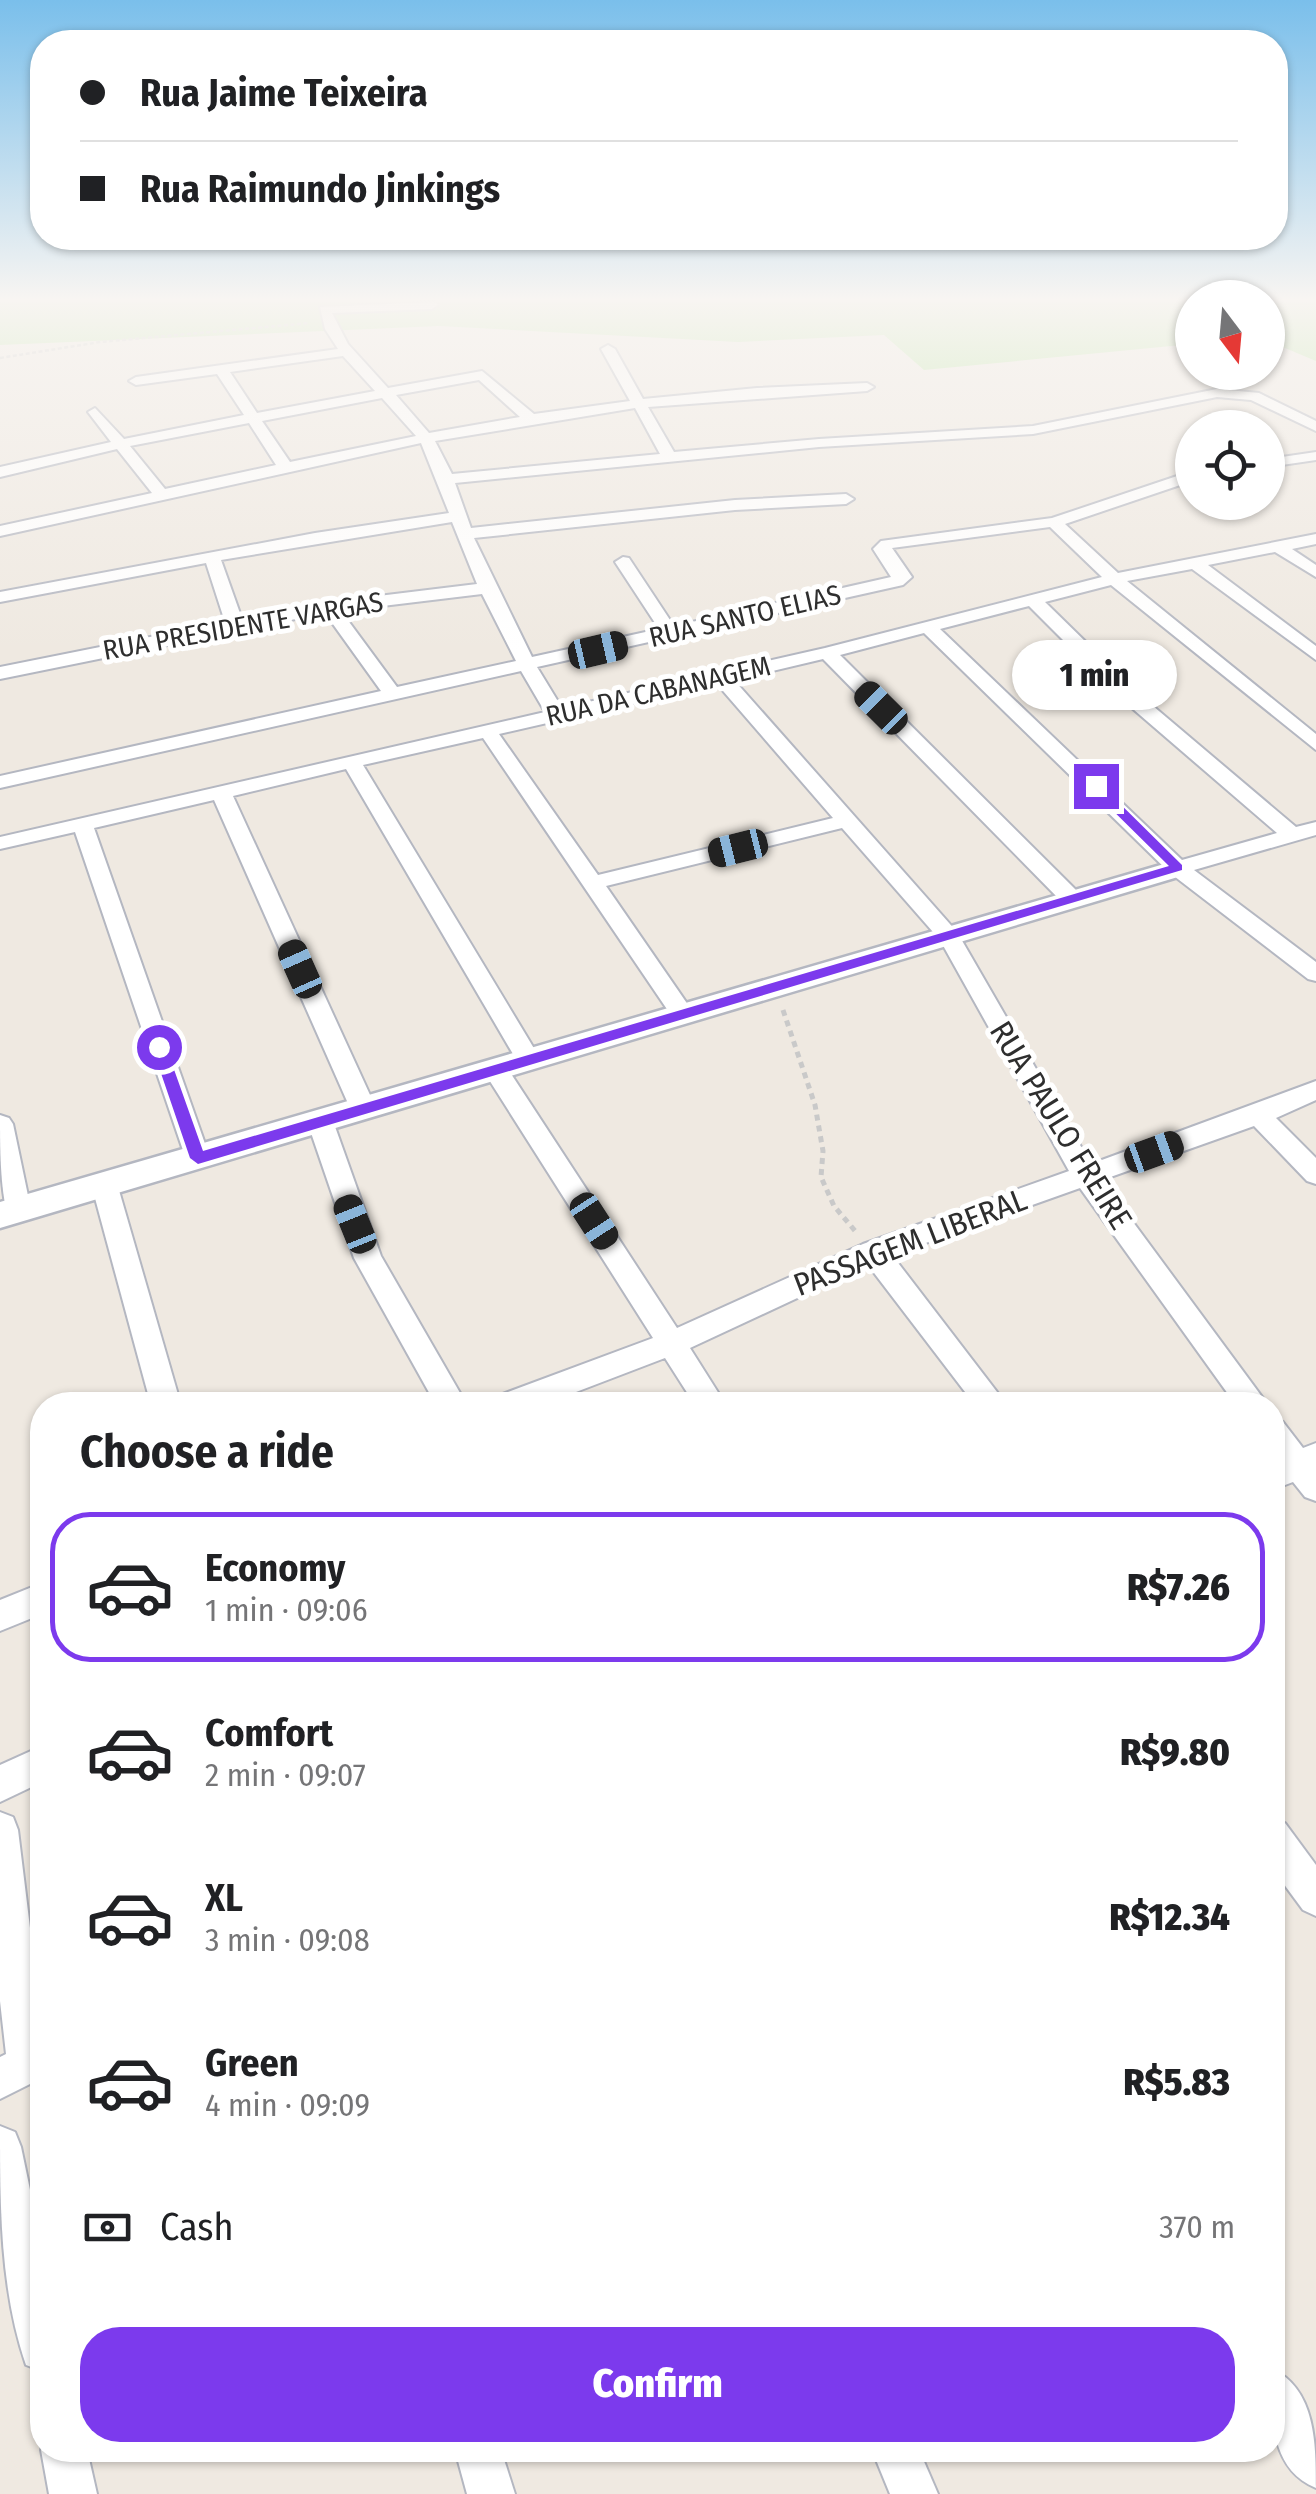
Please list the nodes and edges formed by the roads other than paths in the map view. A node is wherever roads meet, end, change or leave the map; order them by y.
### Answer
1 (100, 418) edge
2 (245, 418) edge
3 (253, 418) edge
4 (409, 418) edge
5 (528, 418) edge
6 (648, 418) edge
7 (1089, 418) edge
8 (425, 436) junction
9 (122, 444) junction
10 (669, 456) junction
11 (1316, 456) edge
12 (1285, 461) edge
13 (284, 465) junction
14 (0, 472) edge
15 (446, 479) junction
16 (1175, 482) edge
17 (162, 494) junction
18 (846, 499) dead end
19 (1054, 522) junction
20 (461, 525) junction
21 (0, 531) edge
22 (1316, 539) edge
23 (1276, 546) junction
24 (212, 557) junction
25 (623, 562) dead end
26 (1196, 564) junction
27 (1316, 572) edge
28 (1114, 579) junction
29 (487, 588) junction
30 (0, 597) edge
31 (1035, 602) junction
32 (328, 607) junction
33 (235, 624) junction
34 (928, 628) junction
35 (670, 633) junction
36 (827, 653) junction
37 (1316, 655) edge
38 (526, 666) junction
39 (0, 673) edge
40 (721, 678) junction
41 (394, 696) junction
42 (556, 714) junction
43 (487, 730) junction
44 (1316, 744) edge
45 (352, 763) junction
46 (0, 782) edge
47 (222, 794) junction
48 (847, 821) junction
49 (83, 825) junction
50 (1316, 828) edge
51 (1292, 836) junction
52 (0, 844) edge
53 (1178, 868) junction
54 (594, 883) junction
55 (1070, 898) junction
56 (948, 937) junction
57 (1316, 974) edge
58 (683, 1015) junction
59 (529, 1060) junction
60 (495, 1069) junction
61 (1316, 1090) edge
62 (363, 1108) junction
63 (1258, 1115) junction
64 (320, 1121) junction
65 (0, 1124) edge
66 (198, 1158) junction
67 (1316, 1174) edge
68 (1085, 1176) junction
69 (105, 1186) junction
70 (9, 1212) edge
71 (873, 1251) junction
72 (672, 1343) junction
73 (162, 1392) edge
74 (445, 1392) edge
75 (542, 1392) edge
76 (702, 1392) edge
77 (982, 1392) edge
78 (1243, 1392) edge
79 (1285, 1450) edge
80 (1300, 1471) edge
81 (30, 1603) edge
82 (0, 1616) edge
83 (30, 1770) edge
84 (0, 1784) edge
85 (0, 1830) edge
86 (1285, 1854) edge
87 (1316, 1897) edge
88 (23, 2066) edge
89 (0, 2147) edge
90 (30, 2291) edge
91 (1285, 2414) edge
92 (66, 2462) edge
93 (482, 2462) edge
94 (900, 2462) edge
95 (1316, 2465) edge
96 (73, 2494) edge
97 (491, 2494) edge
98 (914, 2494) edge

1 - 9 street
2 - 9 street
3 - 13 street
4 - 8 street
5 - 8 street
6 - 10 street
7 - 10 street
8 - 13 street
8 - 15 street
9 - 14 street
9 - 17 street
10 - 15 street
11 - 12 street
13 - 17 street
15 - 20 street
16 - 19 street, RUA SANTO ELIAS
17 - 21 street
18 - 20 street
19 - 28 street
19 - 35 street, RUA SANTO ELIAS
20 - 24 street
20 - 29 street
22 - 23 street, RUA DA CABANAGEM
23 - 26 street, RUA DA CABANAGEM
23 - 27 street
24 - 30 street
24 - 33 street
25 - 35 street
26 - 28 street, RUA DA CABANAGEM
26 - 37 street
28 - 31 street, RUA DA CABANAGEM
28 - 44 street
29 - 32 street, RUA PRESIDENTE VARGAS
29 - 38 street
31 - 34 street, RUA DA CABANAGEM
31 - 51 street
32 - 33 street, RUA PRESIDENTE VARGAS
32 - 41 street
33 - 39 street, RUA PRESIDENTE VARGAS
34 - 36 street, RUA DA CABANAGEM
34 - 53 street
35 - 38 street, RUA SANTO ELIAS
36 - 40 street, RUA DA CABANAGEM
36 - 55 street
38 - 41 street, RUA SANTO ELIAS
38 - 42 street
40 - 42 street, RUA DA CABANAGEM
40 - 48 street, RUA PAULO FREIRE
41 - 46 street, RUA SANTO ELIAS
42 - 43 street, RUA DA CABANAGEM
43 - 45 street, RUA DA CABANAGEM
43 - 54 street
45 - 47 street, RUA DA CABANAGEM
45 - 59 street
47 - 49 street, RUA DA CABANAGEM
47 - 62 street
48 - 54 street
48 - 56 street, RUA PAULO FREIRE
49 - 52 street, RUA DA CABANAGEM
49 - 66 street
50 - 51 street
51 - 53 street
53 - 55 street
53 - 57 street
54 - 58 street
55 - 56 street
56 - 58 street
56 - 68 street, RUA PAULO FREIRE
58 - 59 street
59 - 60 street
60 - 62 street
60 - 72 street
61 - 63 street, PASSAGEM LIBERAL
62 - 64 street
63 - 67 street
63 - 68 street, PASSAGEM LIBERAL
64 - 66 street
64 - 74 street
65 - 70 street
66 - 69 street
68 - 71 street, PASSAGEM LIBERAL
68 - 78 street, RUA PAULO FREIRE
69 - 70 street
69 - 73 street
71 - 72 street, PASSAGEM LIBERAL
71 - 77 street
72 - 75 street, PASSAGEM LIBERAL
72 - 76 street
79 - 80 street
81 - 82 street
83 - 84 street
85 - 88 street
86 - 87 street
89 - 90 street
91 - 95 street
92 - 96 street
93 - 97 street
94 - 98 street

